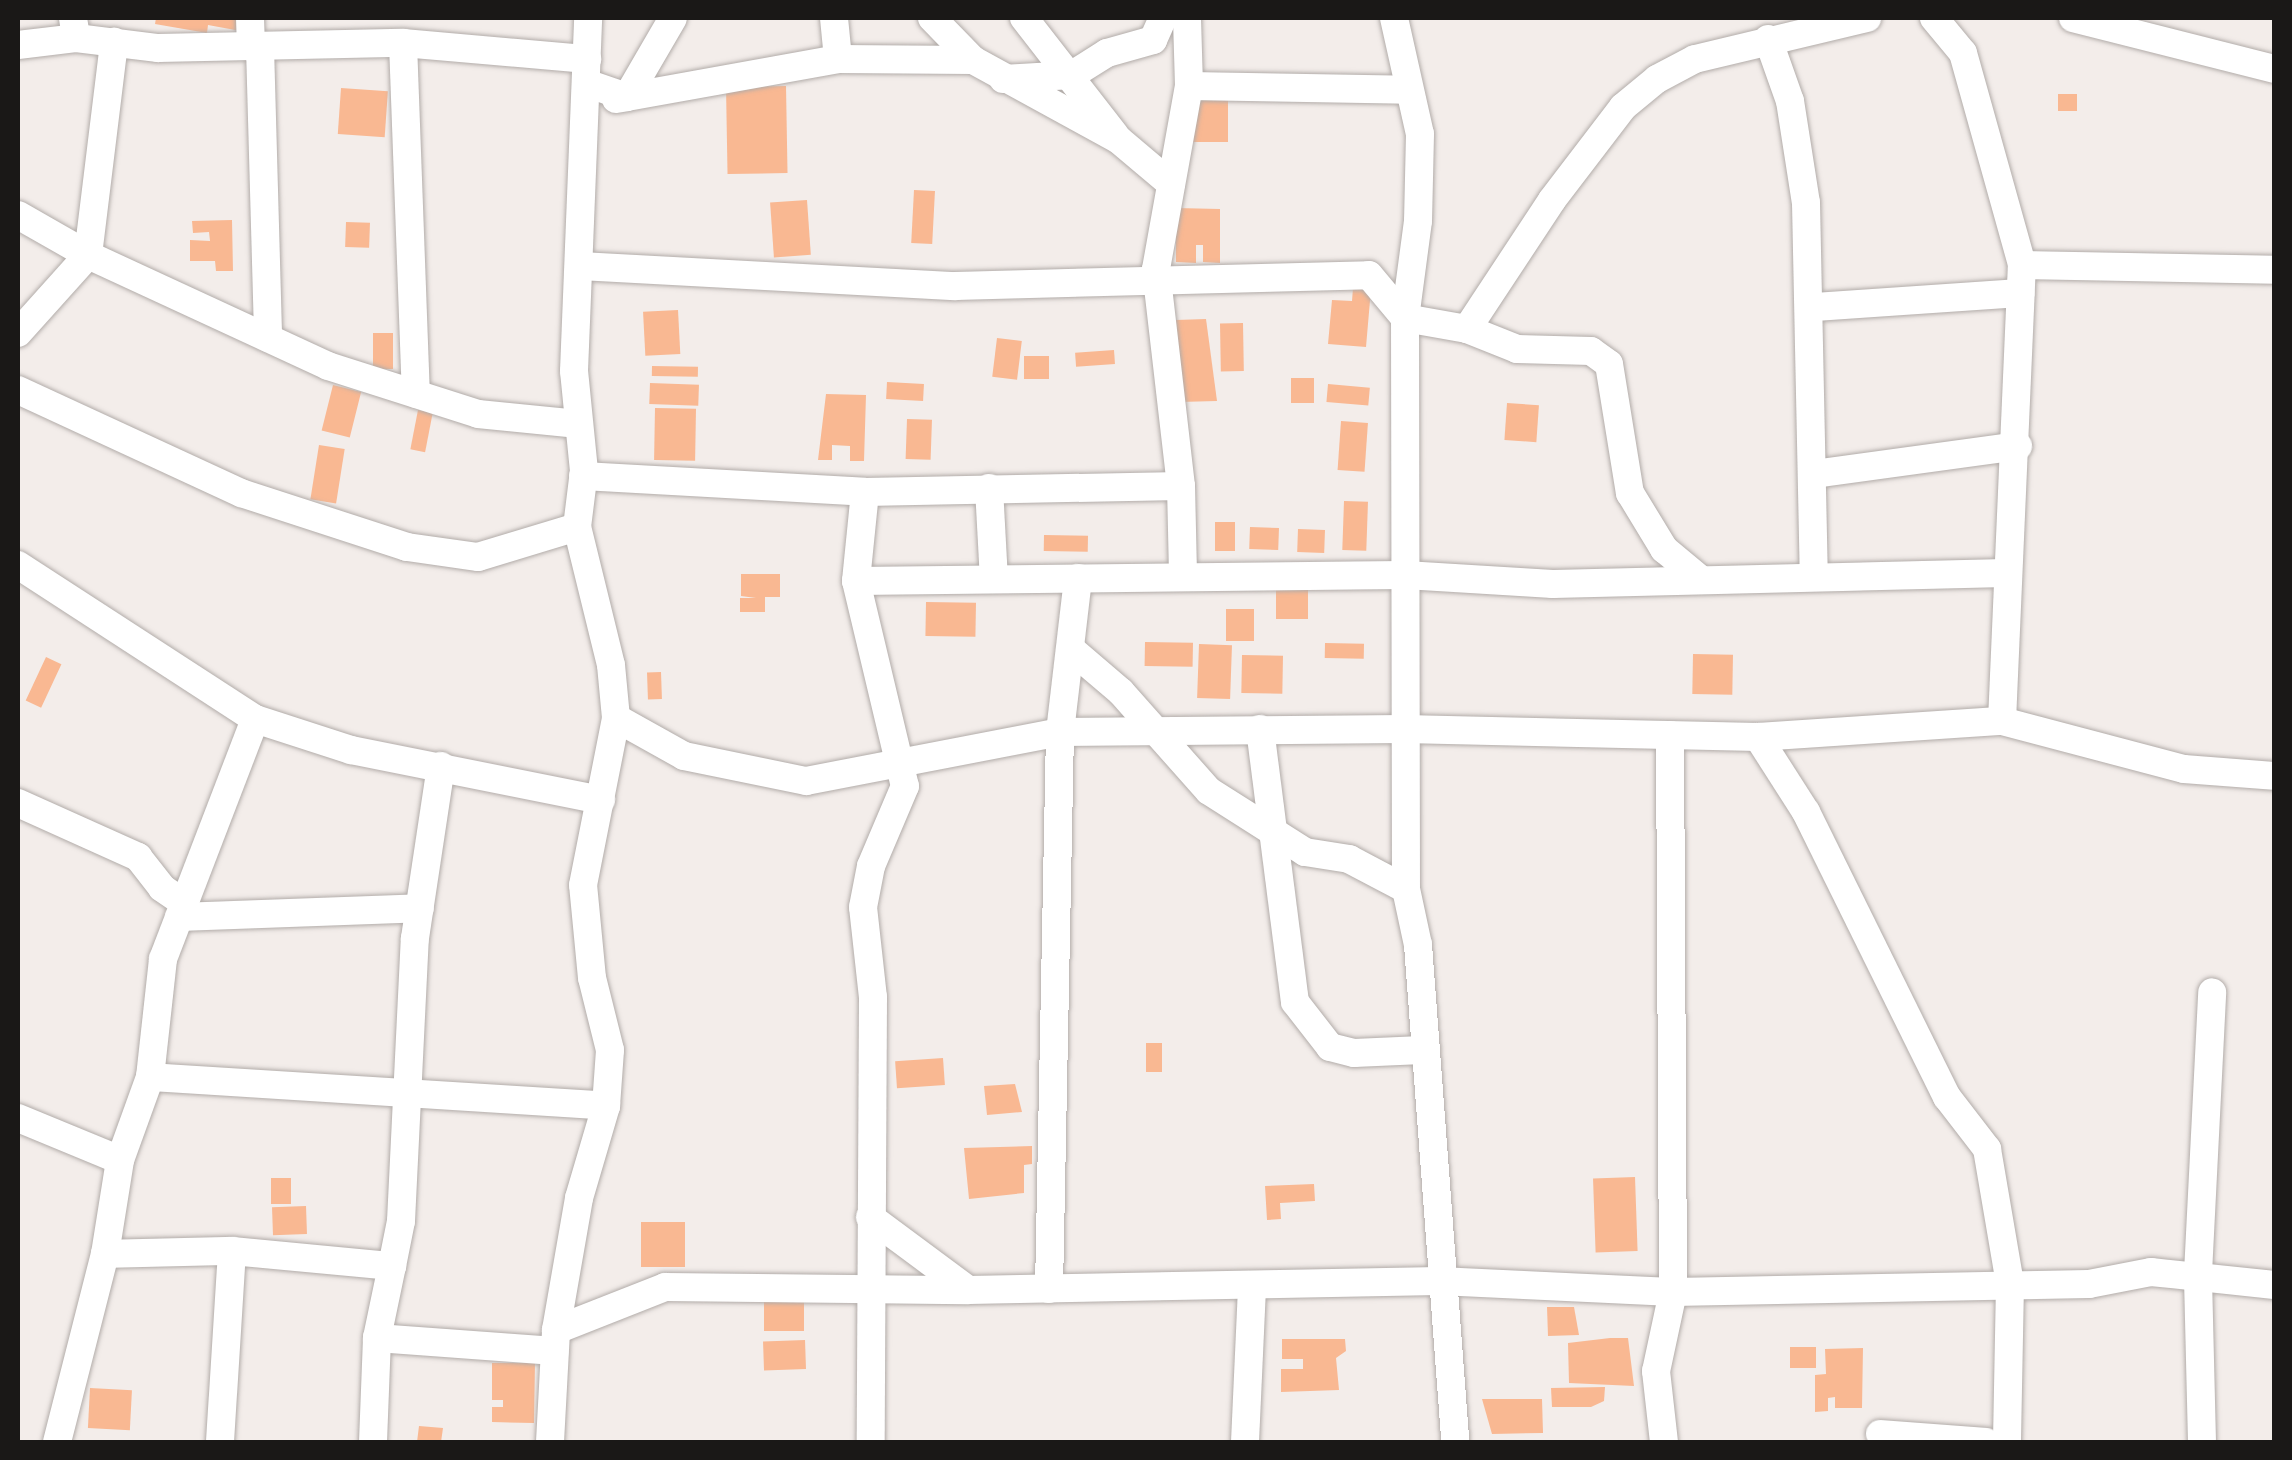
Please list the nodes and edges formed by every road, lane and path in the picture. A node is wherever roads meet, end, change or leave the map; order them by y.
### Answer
1 (250, 18) edge
2 (588, 18) edge
3 (673, 18) edge
4 (834, 18) edge
5 (932, 18) edge
6 (1024, 18) edge
7 (1163, 18) edge
8 (1186, 18) edge
9 (1394, 18) edge
10 (1867, 18) edge
11 (1934, 18) edge
12 (2072, 18) edge
13 (75, 28) edge
14 (1768, 38) junction
15 (114, 42) junction
16 (403, 43) junction
17 (18, 46) edge
18 (256, 47) junction
19 (838, 59) junction
20 (973, 60) junction
21 (2274, 69) edge
22 (1072, 75) junction
23 (1002, 79) junction
24 (586, 82) junction
25 (1189, 86) junction
26 (1409, 90) junction
27 (628, 97) junction
28 (1119, 140) junction
29 (1171, 184) junction
30 (18, 215) edge
31 (88, 255) junction
32 (580, 266) junction
33 (2274, 270) edge
34 (1157, 276) junction
35 (2022, 280) junction
36 (1814, 307) junction
37 (1405, 318) junction
38 (1468, 329) junction
39 (18, 333) edge
40 (268, 338) junction
41 (18, 390) edge
42 (416, 394) junction
43 (579, 424) junction
44 (2018, 446) junction
45 (1814, 474) junction
46 (583, 476) junction
47 (1181, 486) junction
48 (990, 488) junction
49 (865, 492) junction
50 (577, 528) junction
51 (18, 565) edge
52 (2006, 573) junction
53 (1183, 574) junction
54 (1405, 575) junction
55 (1814, 576) junction
56 (1078, 578) junction
57 (994, 579) junction
58 (1700, 579) junction
59 (856, 581) junction
60 (1073, 651) junction
61 (616, 718) junction
62 (255, 719) junction
63 (2002, 721) junction
64 (1404, 728) junction
65 (1260, 729) junction
66 (1152, 730) junction
67 (1060, 732) junction
68 (1670, 735) junction
69 (1758, 737) junction
70 (441, 766) junction
71 (896, 768) junction
72 (2274, 776) edge
73 (602, 800) junction
74 (18, 803) edge
75 (1272, 834) junction
76 (1406, 889) junction
77 (420, 908) junction
78 (182, 910) junction
79 (2212, 992) dead end
80 (1422, 1050) junction
81 (150, 1077) junction
82 (408, 1093) junction
83 (606, 1106) junction
84 (18, 1118) edge
85 (120, 1160) junction
86 (870, 1217) junction
87 (232, 1251) junction
88 (106, 1254) junction
89 (392, 1266) junction
90 (2198, 1273) junction
91 (1440, 1281) junction
92 (2010, 1284) junction
93 (1252, 1285) junction
94 (2274, 1285) edge
95 (1048, 1288) junction
96 (869, 1289) junction
97 (968, 1290) junction
98 (1673, 1292) junction
99 (377, 1338) junction
100 (556, 1340) junction
101 (1880, 1434) dead end
102 (57, 1442) edge
103 (220, 1442) edge
104 (373, 1442) edge
105 (550, 1442) edge
106 (871, 1442) edge
107 (1245, 1442) edge
108 (1456, 1442) edge
109 (1664, 1442) edge
110 (1986, 1442) edge
111 (2007, 1442) edge
112 (2202, 1442) edge

1 - 18 street
2 - 24 street
3 - 27 street
4 - 19 street
5 - 20 street
6 - 22 street
7 - 22 street
8 - 25 street
9 - 26 street
10 - 14 street
11 - 35 street
12 - 21 street
13 - 15 street
13 - 17 street
14 - 36 street
14 - 38 street
15 - 18 street
15 - 31 street
16 - 18 street
16 - 24 street
16 - 42 street
18 - 40 street
19 - 20 street
19 - 27 street
20 - 23 street
22 - 23 street
22 - 28 street
23 - 28 street
24 - 27 street
24 - 32 street
25 - 26 street
25 - 29 street
26 - 37 street
28 - 29 street
29 - 34 street
30 - 31 street
31 - 39 street
31 - 40 street
32 - 34 street
32 - 43 street
33 - 35 street
34 - 37 street
34 - 47 street
35 - 36 street
35 - 44 street
36 - 45 street
37 - 38 street
37 - 54 street
38 - 58 street
40 - 42 street
41 - 50 street
42 - 43 street
43 - 46 street
44 - 45 street
44 - 52 street
45 - 55 street
46 - 49 street
46 - 50 street
47 - 48 street
47 - 53 street
48 - 49 street
48 - 57 street
49 - 59 street
50 - 61 street
51 - 62 street
52 - 55 street
52 - 63 street
53 - 54 street
53 - 56 street
54 - 58 street
54 - 64 street
55 - 58 street
56 - 57 street
56 - 60 street
57 - 59 street
59 - 71 street
60 - 66 street
60 - 67 street
61 - 71 street
61 - 73 street
62 - 70 street
62 - 78 street
63 - 69 street
63 - 72 street
64 - 65 street
64 - 68 street
64 - 76 street
65 - 66 street
65 - 75 street
66 - 67 street
66 - 75 street
67 - 71 street
67 - 95 street
68 - 69 street
68 - 98 street
69 - 92 street
70 - 73 street
70 - 77 street
71 - 86 street
73 - 83 street
74 - 78 street
75 - 76 street
75 - 80 street
76 - 80 street
77 - 78 street
77 - 82 street
78 - 81 street
79 - 90 street
80 - 91 street
81 - 82 street
81 - 85 street
82 - 83 street
82 - 89 street
83 - 100 street
84 - 85 street
85 - 88 street
86 - 96 street
86 - 97 street
87 - 88 street
87 - 89 street
87 - 103 street
88 - 102 street
89 - 99 street
90 - 92 street
90 - 94 street
90 - 112 street
91 - 93 street
91 - 98 street
91 - 108 street
92 - 98 street
92 - 111 street
93 - 95 street
93 - 107 street
95 - 97 street
96 - 97 street
96 - 100 street
96 - 106 street
98 - 109 street
99 - 100 street
99 - 104 street
100 - 105 street
101 - 110 street

